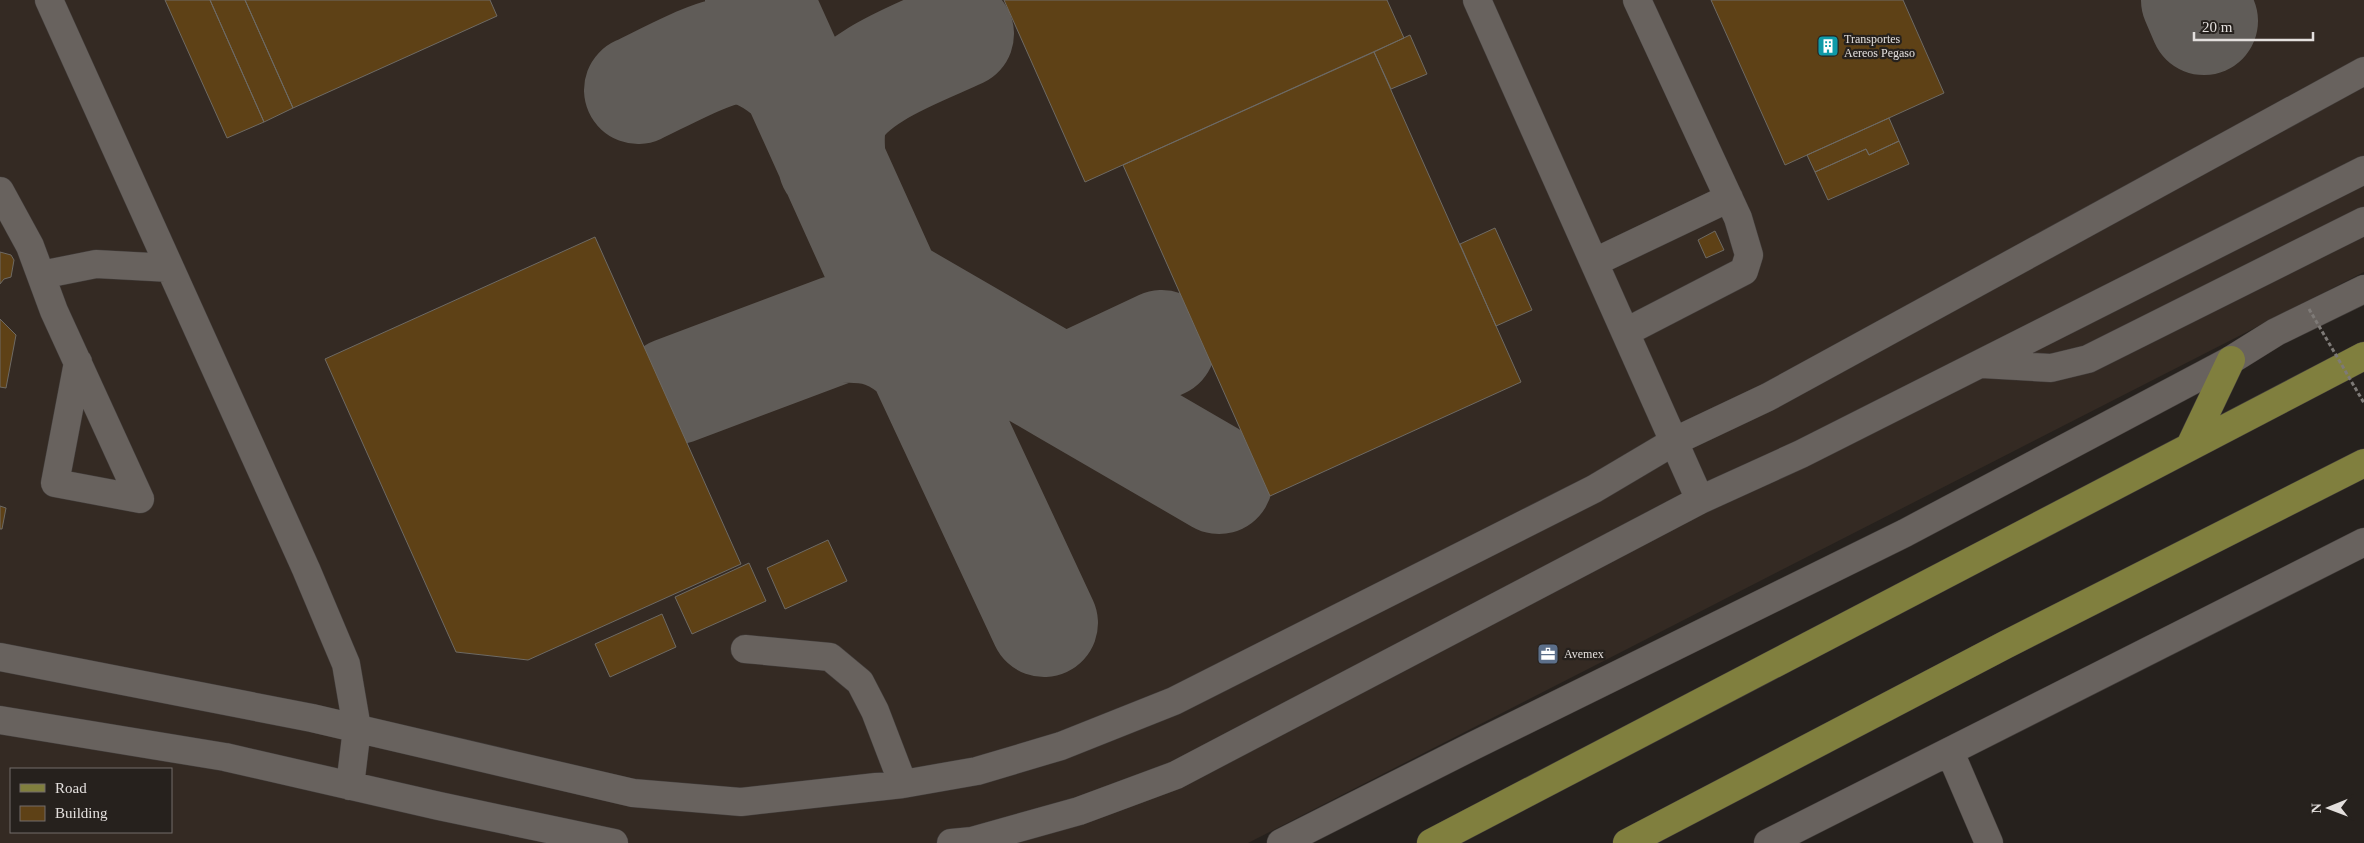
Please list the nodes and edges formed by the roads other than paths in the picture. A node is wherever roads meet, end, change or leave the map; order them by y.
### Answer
1 (49, 0) edge
2 (1477, 0) edge
3 (1637, 0) edge
4 (2364, 71) edge
5 (2364, 170) edge
6 (0, 191) edge
7 (1728, 198) junction
8 (2364, 221) edge
9 (10, 223) edge
10 (1595, 262) junction
11 (170, 268) junction
12 (41, 275) junction
13 (2364, 289) edge
14 (1626, 332) junction
15 (2364, 356) edge
16 (2231, 360) junction
17 (78, 362) junction
18 (1980, 364) junction
19 (1675, 440) junction
20 (2190, 446) junction
21 (2364, 463) edge
22 (1700, 500) junction
23 (2364, 542) edge
24 (745, 648) dead end
25 (0, 657) edge
26 (0, 720) edge
27 (356, 728) junction
28 (1950, 752) junction
29 (903, 784) junction
30 (350, 786) junction
31 (614, 843) edge
32 (950, 843) edge
33 (1281, 843) edge
34 (1431, 843) edge
35 (1627, 843) edge
36 (1768, 843) edge
37 (1990, 843) edge

1 - 11 street
2 - 10 street
3 - 7 street
4 - 19 street
5 - 18 street
6 - 9 street
7 - 10 street
7 - 14 street
8 - 18 street
9 - 12 street
10 - 14 street
11 - 12 street
11 - 27 street
12 - 17 street
13 - 16 street
14 - 19 street
15 - 20 main road
16 - 20 main road
16 - 33 street
17 - 17 street
18 - 22 street
19 - 22 street
19 - 29 street
20 - 34 main road
21 - 35 main road
22 - 32 street
23 - 28 street
24 - 29 street
25 - 27 street
26 - 30 street
27 - 29 street
27 - 30 street
28 - 36 street
28 - 37 street
30 - 31 street

